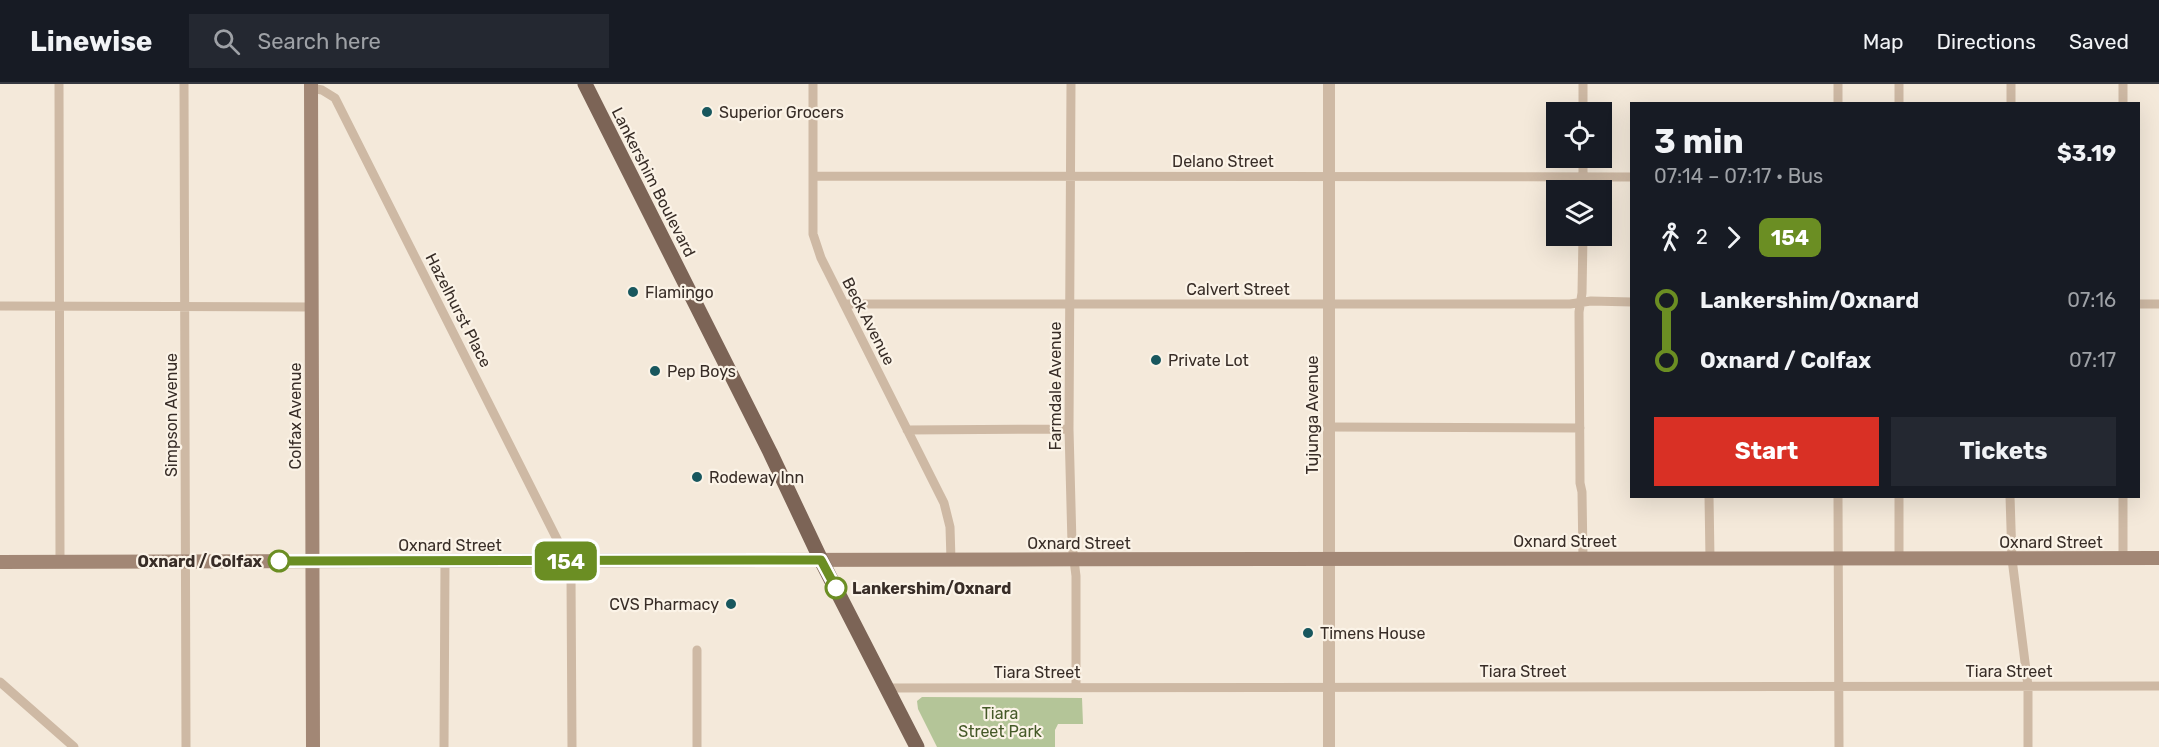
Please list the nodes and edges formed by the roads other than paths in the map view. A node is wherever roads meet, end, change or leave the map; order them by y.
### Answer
1 (59, 84) edge
2 (184, 84) edge
3 (585, 84) edge
4 (813, 84) edge
5 (1071, 84) edge
6 (1329, 84) edge
7 (1583, 84) edge
8 (1838, 84) edge
9 (1899, 84) edge
10 (2011, 84) edge
11 (2123, 84) edge
12 (311, 86) edge
13 (1583, 102) edge
14 (1838, 102) edge
15 (1899, 102) edge
16 (2011, 102) edge
17 (2123, 102) edge
18 (1583, 168) edge
19 (813, 176) junction
20 (1071, 177) junction
21 (1329, 177) junction
22 (1583, 177) junction
23 (1630, 177) edge
24 (1582, 246) edge
25 (1630, 302) edge
26 (1069, 303) junction
27 (1581, 303) junction
28 (844, 304) junction
29 (1329, 304) junction
30 (2140, 304) edge
31 (2159, 304) edge
32 (0, 306) edge
33 (60, 306) junction
34 (186, 306) junction
35 (311, 307) junction
36 (1329, 427) junction
37 (1580, 428) junction
38 (1069, 429) junction
39 (908, 430) junction
40 (1710, 498) edge
41 (1838, 498) edge
42 (1899, 498) edge
43 (2010, 498) edge
44 (2122, 498) edge
45 (1328, 557) junction
46 (1582, 558) junction
47 (1710, 558) junction
48 (1838, 558) junction
49 (2123, 558) junction
50 (2159, 558) edge
51 (1073, 559) junction
52 (1899, 559) junction
53 (2012, 559) junction
54 (821, 560) junction
55 (951, 560) junction
56 (186, 561) junction
57 (313, 561) junction
58 (445, 561) junction
59 (567, 561) junction
60 (0, 562) edge
61 (60, 562) junction
62 (697, 650) dead end
63 (0, 682) edge
64 (1839, 686) junction
65 (2028, 686) junction
66 (2159, 686) edge
67 (1076, 687) junction
68 (1328, 687) junction
69 (887, 688) junction
70 (74, 747) edge
71 (186, 747) edge
72 (313, 747) edge
73 (444, 747) edge
74 (572, 747) edge
75 (697, 747) edge
76 (917, 747) edge
77 (1329, 747) edge
78 (1839, 747) edge
79 (2028, 747) edge

1 - 33 street
2 - 34 street, Simpson Avenue
3 - 54 main road, Lankershim Boulevard
4 - 19 street, Beck Avenue
5 - 20 street, Farmdale Avenue
6 - 21 street, Tujunga Avenue
7 - 13 street
8 - 14 street
9 - 15 street
10 - 16 street
11 - 17 street
12 - 35 main road, Colfax Avenue
12 - 59 street, Hazelhurst Place
18 - 22 street
19 - 20 street, Delano Street
19 - 28 street, Beck Avenue
20 - 21 street, Delano Street
20 - 26 street, Farmdale Avenue
21 - 22 street, Delano Street
21 - 29 street, Tujunga Avenue
22 - 23 street, Delano Street
24 - 27 street
25 - 27 street, Calvert Street
26 - 28 street, Calvert Street
26 - 29 street, Calvert Street
26 - 38 street, Farmdale Avenue
27 - 29 street, Calvert Street
27 - 37 street
28 - 39 street, Beck Avenue
29 - 36 street, Tujunga Avenue
30 - 31 street
32 - 33 street
33 - 34 street
33 - 61 street
34 - 35 street
34 - 56 street, Simpson Avenue
35 - 57 main road, Colfax Avenue
36 - 37 street
36 - 45 street, Tujunga Avenue
37 - 46 street
38 - 39 street
38 - 51 street, Farmdale Avenue
39 - 55 street, Beck Avenue
40 - 47 street
41 - 48 street
42 - 52 street
43 - 53 street
44 - 49 street
45 - 46 main road, Oxnard Street
45 - 51 main road, Oxnard Street
45 - 68 street, Tujunga Avenue
46 - 47 main road, Oxnard Street
47 - 48 main road, Oxnard Street
48 - 52 main road, Oxnard Street
48 - 64 street
49 - 50 main road, Oxnard Street
49 - 53 main road, Oxnard Street
51 - 55 main road, Oxnard Street
51 - 67 street, Farmdale Avenue
52 - 53 main road, Oxnard Street
53 - 65 street
54 - 55 main road, Oxnard Street
54 - 59 main road, Oxnard Street
54 - 69 main road, Lankershim Boulevard
56 - 57 main road, Oxnard Street
56 - 61 main road, Oxnard Street
56 - 71 street, Simpson Avenue
57 - 58 main road, Oxnard Street
57 - 72 main road, Colfax Avenue
58 - 59 main road, Oxnard Street
58 - 73 street
59 - 74 street, Hazelhurst Place
60 - 61 main road, Oxnard Street
62 - 75 street
63 - 70 street
64 - 65 street, Tiara Street
64 - 68 street, Tiara Street
64 - 78 street
65 - 66 street, Tiara Street
65 - 79 street
67 - 68 street, Tiara Street
67 - 69 street, Tiara Street
68 - 77 street, Tujunga Avenue
69 - 76 main road, Lankershim Boulevard

